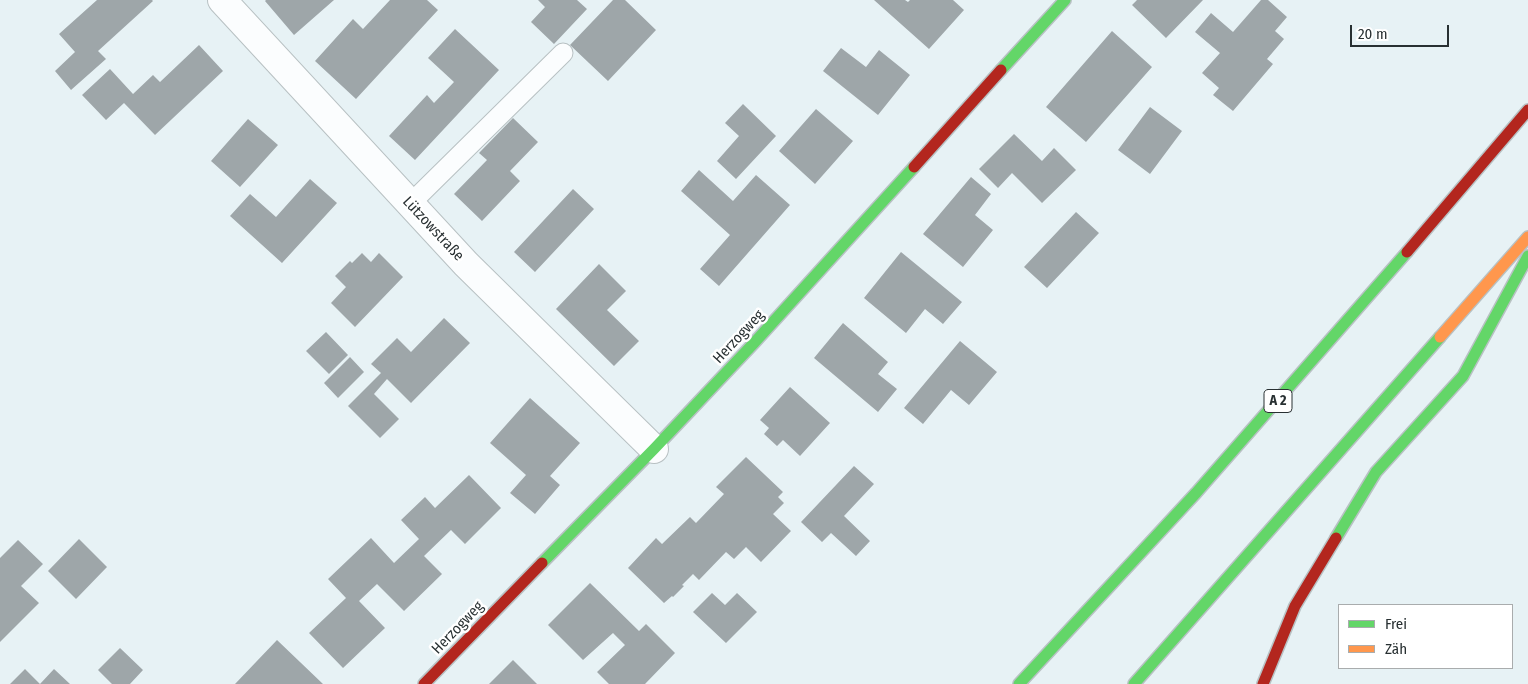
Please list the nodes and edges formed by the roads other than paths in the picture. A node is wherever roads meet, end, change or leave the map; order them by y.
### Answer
1 (222, 0) edge
2 (1065, 0) edge
3 (563, 53) dead end
4 (1528, 110) edge
5 (410, 204) junction
6 (1528, 237) edge
7 (1528, 256) edge
8 (654, 449) junction
9 (424, 684) edge
10 (1019, 684) edge
11 (1134, 684) edge
12 (1263, 684) edge

1 - 5 street, Lützowstraße
2 - 8 main road, Herzogweg
3 - 5 lane
4 - 10 main road, A 2
5 - 8 street, Lützowstraße
6 - 11 main road
7 - 12 main road
8 - 9 main road, Herzogweg

